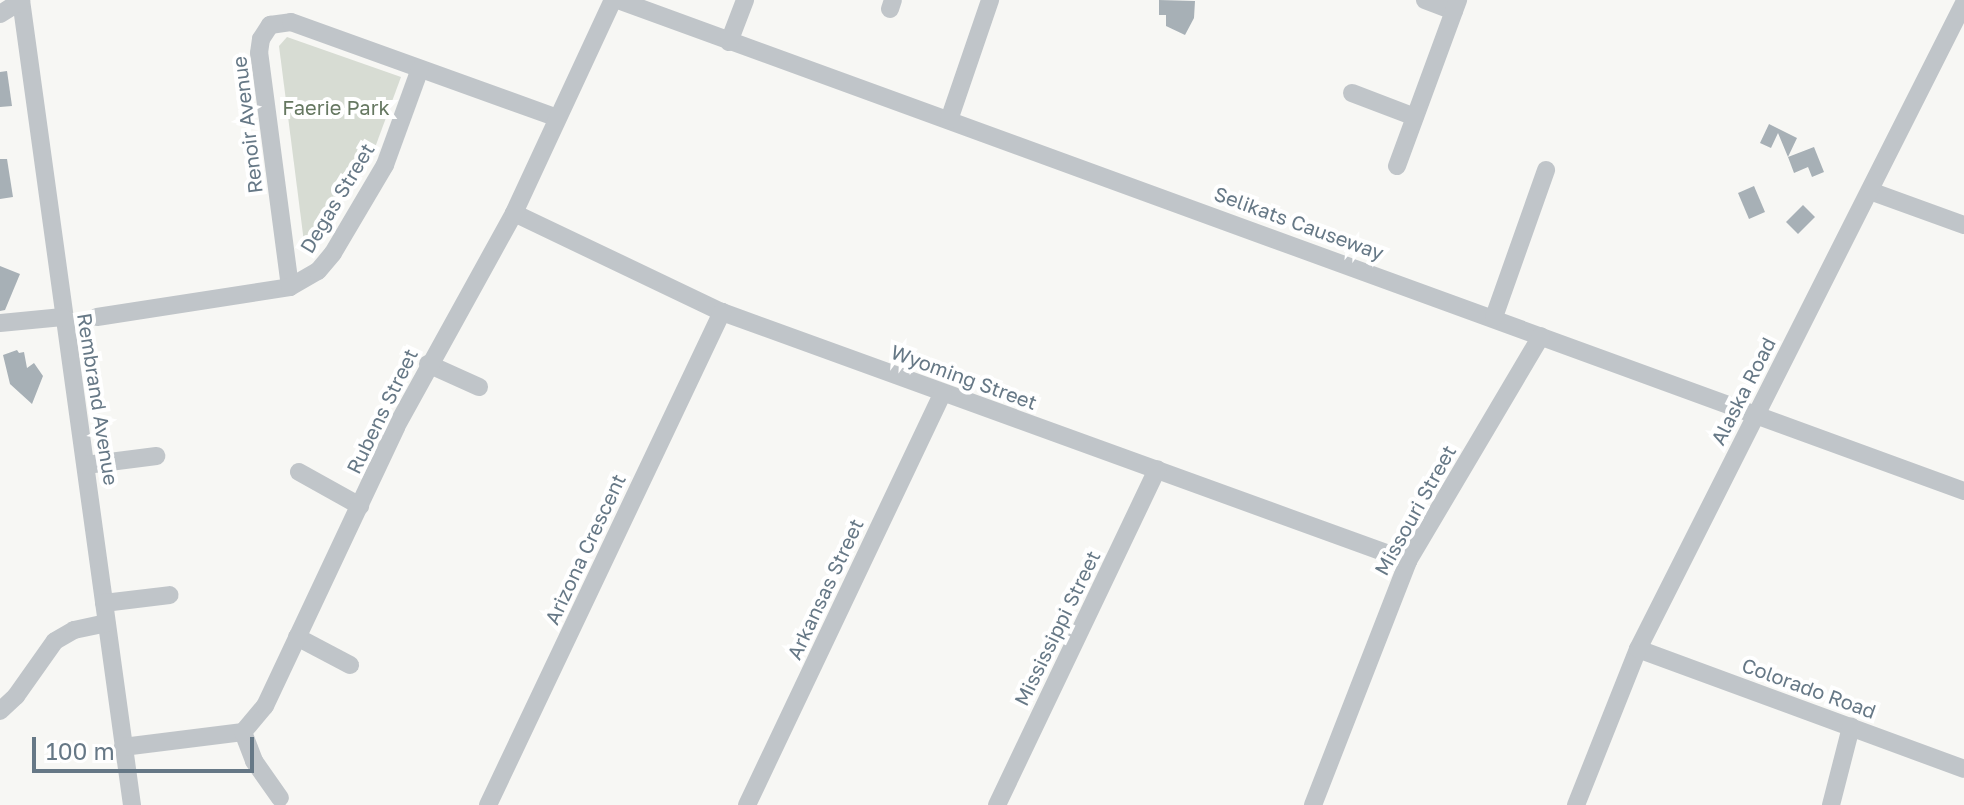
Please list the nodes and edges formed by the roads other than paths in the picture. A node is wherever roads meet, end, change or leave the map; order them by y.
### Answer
1 (615, 0) edge
2 (745, 0) edge
3 (990, 0) edge
4 (1425, 0) edge
5 (21, 1) edge
6 (1964, 3) edge
7 (1456, 6) edge
8 (0, 14) edge
9 (729, 42) junction
10 (420, 69) junction
11 (1352, 93) dead end
12 (1415, 117) junction
13 (557, 118) junction
14 (949, 120) junction
15 (1397, 166) dead end
16 (1546, 170) dead end
17 (1870, 191) junction
18 (514, 213) junction
19 (1964, 225) edge
20 (290, 287) junction
21 (722, 312) junction
22 (63, 317) junction
23 (97, 317) dead end
24 (1494, 317) junction
25 (0, 323) edge
26 (1541, 336) junction
27 (428, 364) junction
28 (479, 387) dead end
29 (943, 393) junction
30 (1755, 414) junction
31 (156, 456) dead end
32 (86, 465) junction
33 (1157, 469) junction
34 (299, 472) dead end
35 (1964, 491) edge
36 (360, 506) junction
37 (1408, 561) junction
38 (170, 595) dead end
39 (104, 603) junction
40 (106, 623) junction
41 (297, 637) junction
42 (1638, 649) junction
43 (350, 665) dead end
44 (0, 711) edge
45 (1851, 727) junction
46 (243, 732) junction
47 (123, 747) junction
48 (1964, 769) edge
49 (280, 798) dead end
50 (132, 805) edge
51 (488, 805) edge
52 (747, 805) edge
53 (997, 805) edge
54 (1313, 805) edge
55 (1576, 805) edge
56 (1831, 805) edge

1 - 9 street, Selikats Causeway
1 - 13 street, Rubens Street
2 - 9 street
3 - 14 street
4 - 7 street
5 - 8 street
5 - 22 street, Rembrand Avenue
6 - 17 street, Alaska Road
7 - 12 street
9 - 14 street, Selikats Causeway
10 - 13 street, Renoir Avenue
10 - 20 street, Degas Street
10 - 20 street, Renoir Avenue
11 - 12 street
12 - 15 street
13 - 18 street, Rubens Street
14 - 24 street, Selikats Causeway
16 - 24 street
17 - 19 street
17 - 30 street, Alaska Road
18 - 21 street, Wyoming Street
18 - 27 street, Rubens Street
20 - 23 street, Degas Street
21 - 29 street, Wyoming Street
21 - 51 street, Arizona Crescent
22 - 25 street
22 - 32 street, Rembrand Avenue
24 - 26 street, Selikats Causeway
26 - 30 street, Selikats Causeway
26 - 37 street, Missouri Street
27 - 28 street
27 - 36 street, Rubens Street
29 - 33 street, Wyoming Street
29 - 52 street, Arkansas Street
30 - 35 street, Selikats Causeway
30 - 42 street, Alaska Road
31 - 32 street
32 - 39 street, Rembrand Avenue
33 - 37 street, Wyoming Street
33 - 53 street, Mississippi Street
34 - 36 street
36 - 41 street, Rubens Street
37 - 54 street, Missouri Street
38 - 39 street
39 - 40 street, Rembrand Avenue
40 - 44 street
40 - 47 street, Rembrand Avenue
41 - 43 street
41 - 46 street, Rubens Street
42 - 45 street, Colorado Road
42 - 55 street, Alaska Road
45 - 48 street, Colorado Road
45 - 56 street
46 - 47 street
46 - 49 street
47 - 50 street, Rembrand Avenue

